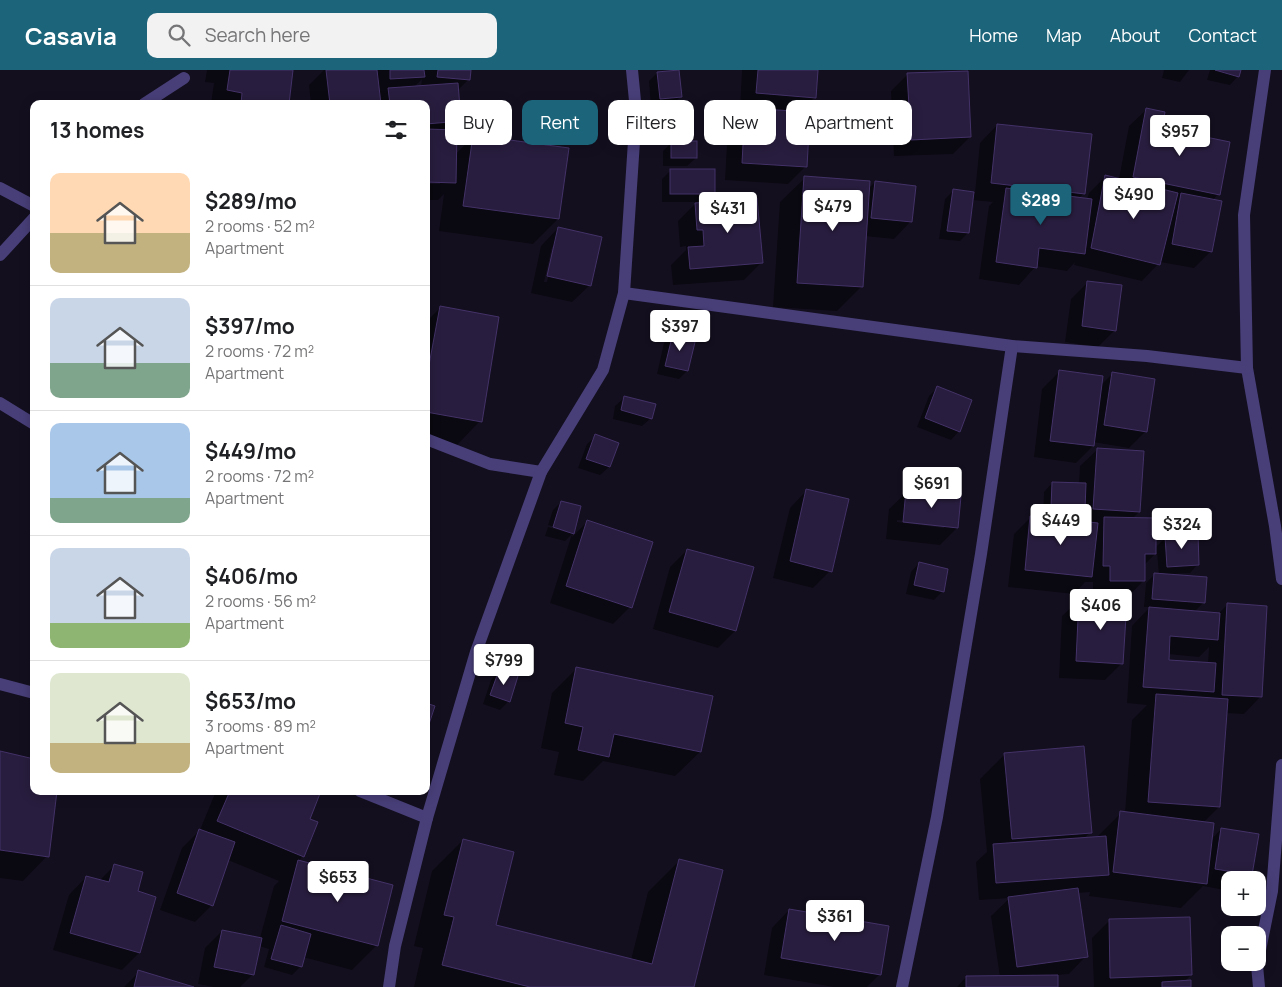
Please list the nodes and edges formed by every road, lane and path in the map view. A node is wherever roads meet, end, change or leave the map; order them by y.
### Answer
1 (632, 70) edge
2 (1265, 70) edge
3 (184, 78) dead end
4 (150, 100) edge
5 (0, 188) edge
6 (30, 204) edge
7 (30, 222) edge
8 (0, 255) edge
9 (624, 292) junction
10 (1012, 346) junction
11 (1247, 368) junction
12 (0, 403) edge
13 (30, 422) edge
14 (430, 441) edge
15 (541, 472) junction
16 (1282, 579) edge
17 (0, 684) edge
18 (30, 692) edge
19 (1282, 765) edge
20 (370, 795) edge
21 (428, 818) junction
22 (389, 987) edge
23 (902, 987) edge
24 (1259, 987) edge

1 - 9 street
2 - 11 street
3 - 4 street
5 - 6 street
7 - 8 street
9 - 10 street
9 - 15 street
10 - 11 street
10 - 23 street
11 - 16 street
12 - 13 street
14 - 15 street
15 - 21 street
17 - 18 street
19 - 24 street
20 - 21 street
21 - 22 street

